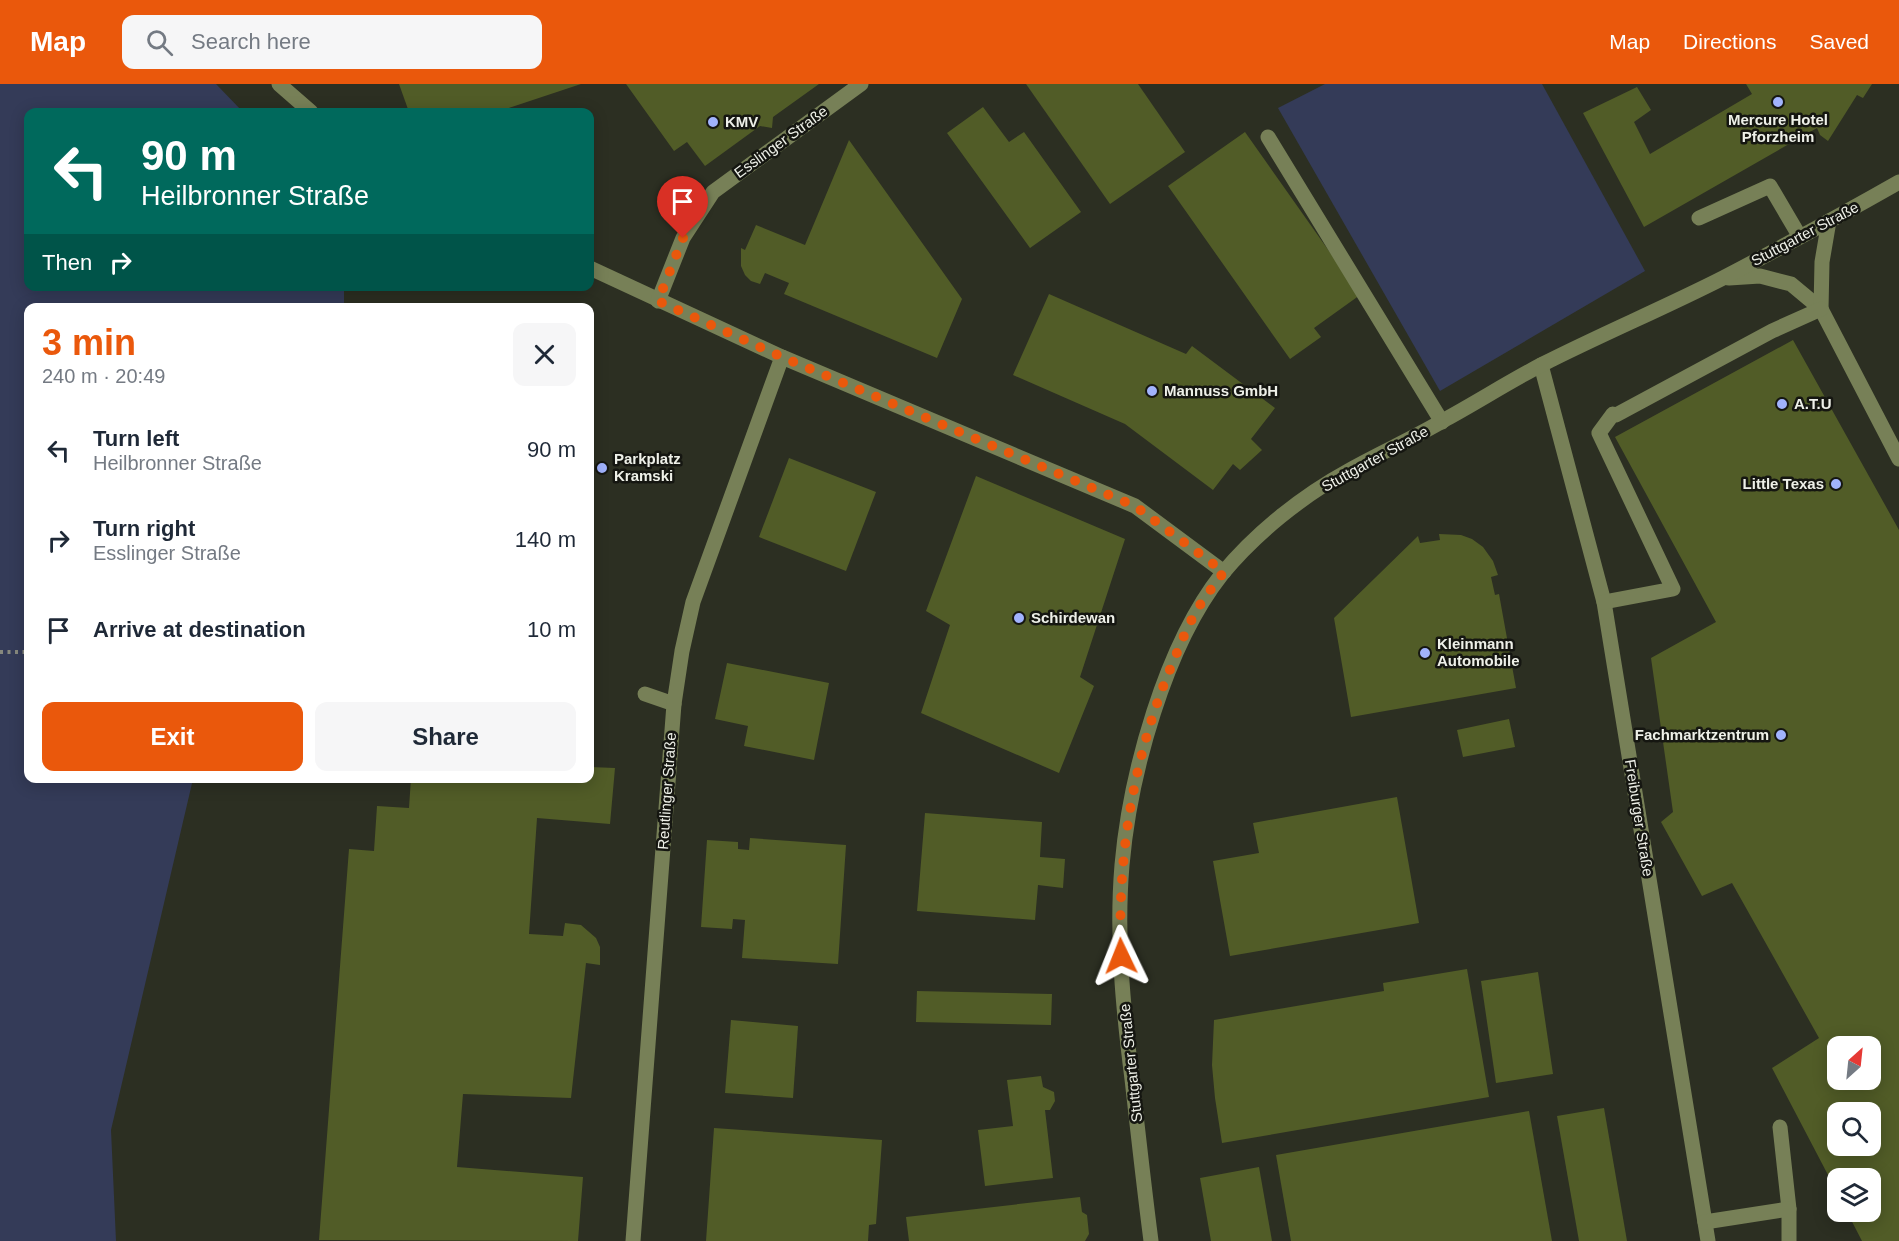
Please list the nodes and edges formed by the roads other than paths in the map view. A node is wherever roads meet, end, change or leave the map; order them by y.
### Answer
1 (279, 84) edge
2 (861, 84) edge
3 (306, 108) edge
4 (1268, 137) dead end
5 (1899, 182) edge
6 (1699, 218) dead end
7 (1829, 221) junction
8 (1800, 237) junction
9 (594, 270) edge
10 (1720, 279) junction
11 (658, 301) junction
12 (1821, 309) junction
13 (782, 357) junction
14 (1541, 365) junction
15 (1442, 422) junction
16 (1899, 459) edge
17 (1224, 572) junction
18 (1604, 602) junction
19 (645, 694) dead end
20 (674, 704) junction
21 (1780, 1127) dead end
22 (1789, 1209) junction
23 (1705, 1222) junction
24 (633, 1241) edge
25 (1151, 1241) edge
26 (1708, 1241) edge
27 (1789, 1241) edge

1 - 3 street
2 - 11 street, Esslinger Straße
4 - 15 street
5 - 7 street, Stuttgarter Straße
6 - 8 street
7 - 8 street, Stuttgarter Straße
7 - 12 street
8 - 10 street, Stuttgarter Straße
9 - 11 street
10 - 12 street
10 - 14 street, Stuttgarter Straße
11 - 13 street
12 - 16 street
12 - 18 street
13 - 17 street
13 - 20 street, Reutlinger Straße
14 - 15 street, Stuttgarter Straße
14 - 18 street, Freiburger Straße
15 - 17 street, Stuttgarter Straße
17 - 25 street, Stuttgarter Straße
18 - 23 street, Freiburger Straße
19 - 20 street
20 - 24 street, Reutlinger Straße
21 - 22 street
22 - 23 street
22 - 27 street
23 - 26 street, Freiburger Straße

